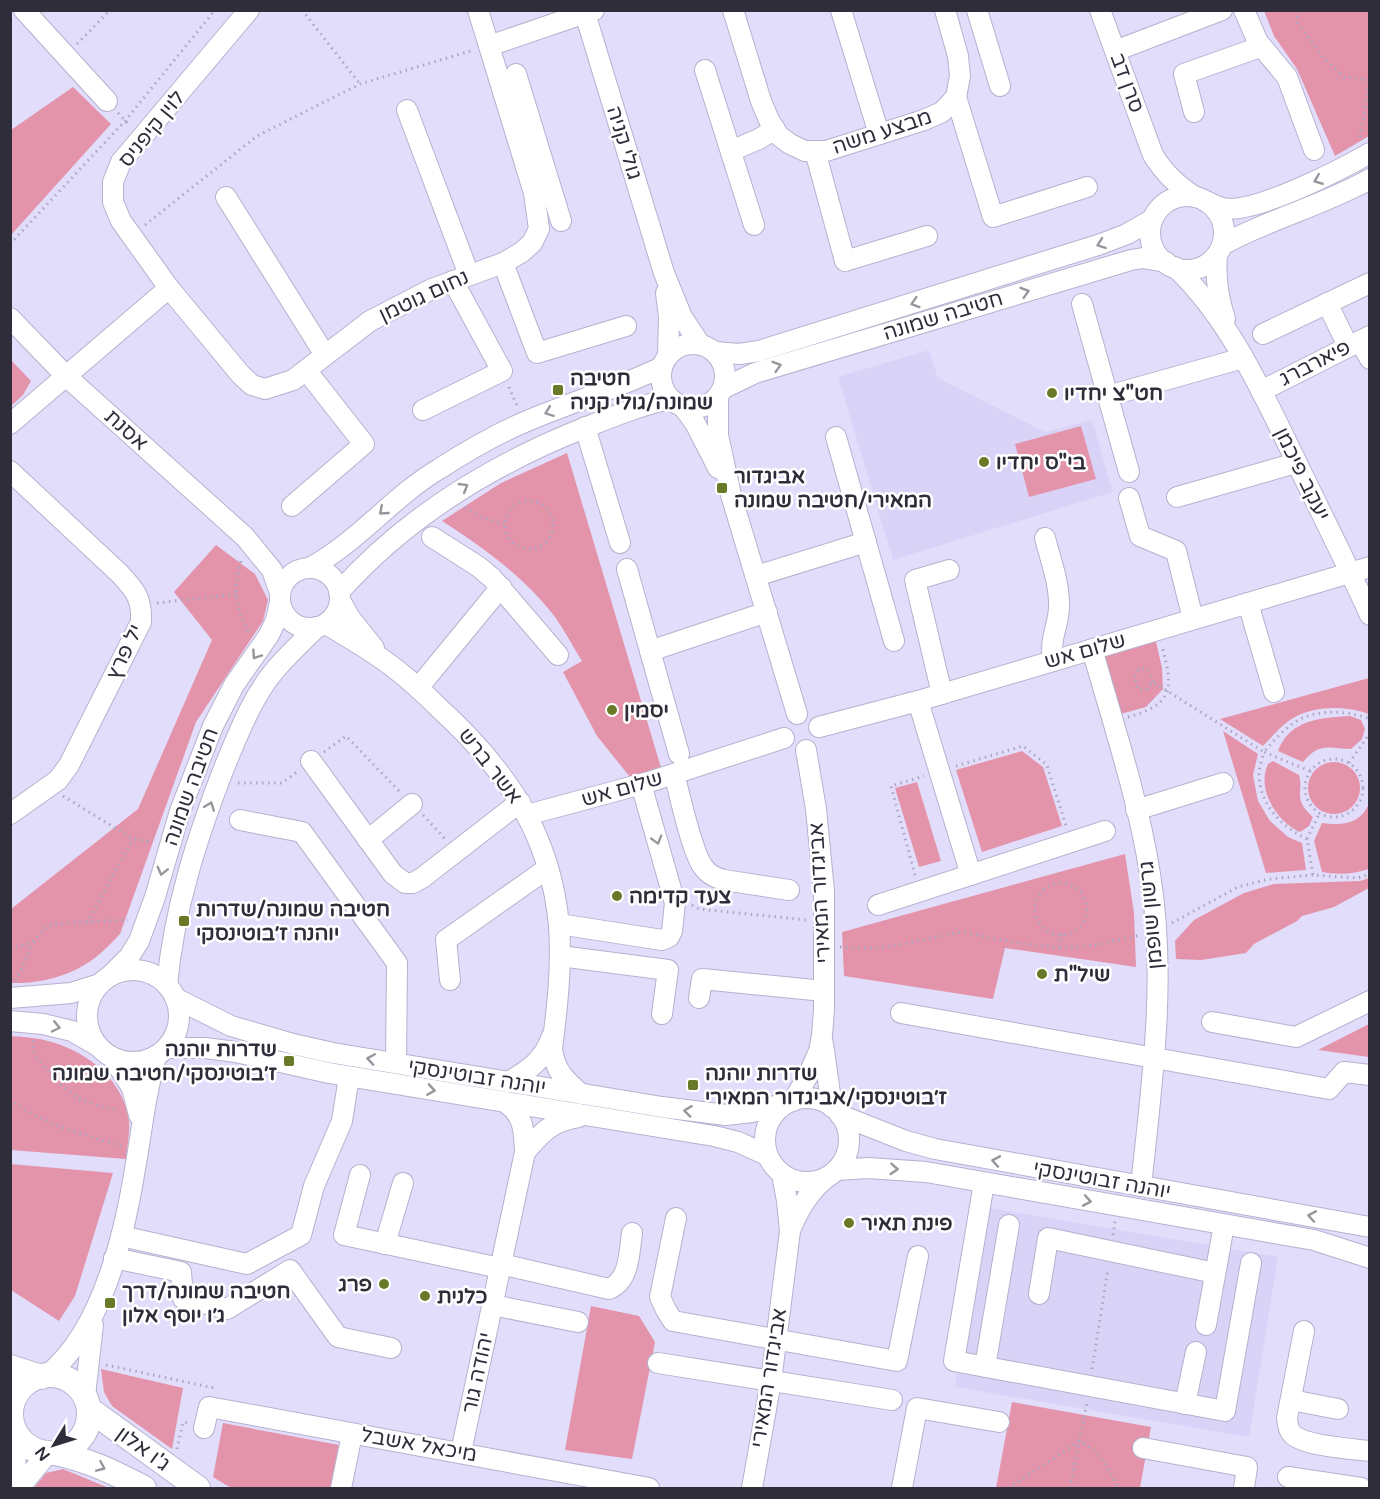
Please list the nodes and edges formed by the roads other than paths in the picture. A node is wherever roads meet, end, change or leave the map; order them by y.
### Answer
1 (21, 10) edge
2 (249, 10) edge
3 (478, 10) edge
4 (733, 10) edge
5 (841, 10) edge
6 (976, 10) edge
7 (1100, 10) edge
8 (1222, 10) edge
9 (1244, 10) edge
10 (588, 12) edge
11 (946, 15) edge
12 (10, 18) edge
13 (1258, 42) junction
14 (489, 46) junction
15 (1115, 51) junction
16 (705, 70) dead end
17 (516, 74) dead end
18 (1000, 86) dead end
19 (515, 98) junction
20 (956, 98) junction
21 (107, 101) road end
22 (407, 110) dead end
23 (1194, 112) dead end
24 (775, 129) junction
25 (879, 134) junction
26 (1314, 150) dead end
27 (731, 151) junction
28 (815, 151) junction
29 (1153, 155) junction
30 (1363, 157) edge
31 (1370, 179) edge
32 (1087, 188) dead end
33 (226, 197) dead end
34 (1200, 199) junction
35 (1155, 215) junction
36 (561, 221) dead end
37 (754, 225) dead end
38 (927, 236) dead end
39 (1220, 250) junction
40 (503, 263) junction
41 (1170, 265) junction
42 (664, 273) junction
43 (461, 278) junction
44 (1370, 283) edge
45 (169, 288) junction
46 (1327, 303) junction
47 (1082, 304) dead end
48 (10, 318) edge
49 (626, 326) dead end
50 (1263, 334) dead end
51 (1230, 335) junction
52 (1359, 341) edge
53 (707, 348) junction
54 (325, 355) junction
55 (1243, 358) junction
56 (1370, 359) edge
57 (665, 361) junction
58 (306, 370) junction
59 (67, 377) junction
60 (1262, 391) junction
61 (721, 393) junction
62 (1108, 396) junction
63 (677, 403) junction
64 (423, 410) dead end
65 (10, 424) edge
66 (585, 428) junction
67 (836, 437) dead end
68 (1296, 463) junction
69 (10, 471) edge
70 (1129, 472) dead end
71 (731, 495) junction
72 (1178, 497) dead end
73 (1129, 498) dead end
74 (292, 506) dead end
75 (245, 537) junction
76 (432, 537) dead end
77 (1045, 538) dead end
78 (866, 542) junction
79 (620, 543) dead end
80 (1370, 567) edge
81 (305, 568) junction
82 (627, 570) dead end
83 (949, 570) dead end
84 (1350, 571) junction
85 (756, 576) junction
86 (501, 587) junction
87 (340, 596) junction
88 (280, 598) junction
89 (1248, 603) junction
90 (767, 612) junction
91 (1370, 615) edge
92 (1193, 619) junction
93 (321, 625) junction
94 (894, 641) dead end
95 (1092, 650) junction
96 (650, 651) junction
97 (558, 655) dead end
98 (1053, 660) junction
99 (393, 667) junction
100 (418, 688) junction
101 (1274, 692) dead end
102 (942, 694) junction
103 (918, 701) junction
104 (797, 714) junction
105 (819, 728) junction
106 (784, 738) junction
107 (806, 750) junction
108 (679, 754) dead end
109 (311, 761) dead end
110 (674, 774) junction
111 (1223, 783) dead end
112 (641, 784) junction
113 (412, 804) dead end
114 (524, 809) junction
115 (1136, 810) junction
116 (10, 814) edge
117 (240, 820) dead end
118 (1105, 831) dead end
119 (368, 840) junction
120 (548, 868) junction
121 (971, 875) junction
122 (789, 890) dead end
123 (878, 905) dead end
124 (559, 924) junction
125 (560, 956) junction
126 (105, 980) junction
127 (450, 980) dead end
128 (13, 990) edge
129 (171, 991) junction
130 (824, 992) junction
131 (699, 998) dead end
132 (1370, 1001) edge
133 (901, 1013) dead end
134 (662, 1014) dead end
135 (10, 1021) edge
136 (1212, 1022) dead end
137 (554, 1031) junction
138 (822, 1036) junction
139 (106, 1052) junction
140 (161, 1053) junction
141 (1154, 1058) junction
142 (396, 1063) junction
143 (1370, 1075) edge
144 (349, 1077) junction
145 (508, 1082) junction
146 (581, 1094) junction
147 (790, 1102) junction
148 (506, 1103) junction
149 (836, 1111) junction
150 (585, 1116) junction
151 (139, 1142) junction
152 (525, 1152) junction
153 (767, 1155) junction
154 (831, 1173) junction
155 (782, 1174) junction
156 (360, 1175) dead end
157 (403, 1182) dead end
158 (984, 1183) junction
159 (1141, 1186) junction
160 (676, 1218) dead end
161 (1009, 1225) dead end
162 (1224, 1225) junction
163 (1370, 1227) edge
164 (790, 1231) junction
165 (632, 1233) dead end
166 (121, 1236) junction
167 (385, 1244) junction
168 (918, 1256) dead end
169 (114, 1258) junction
170 (1370, 1258) edge
171 (1251, 1263) dead end
172 (501, 1266) junction
173 (1215, 1273) junction
174 (1038, 1294) dead end
175 (492, 1305) junction
176 (95, 1310) junction
177 (578, 1323) dead end
178 (1206, 1325) dead end
179 (1304, 1331) dead end
180 (777, 1339) junction
181 (391, 1348) dead end
182 (1196, 1352) dead end
183 (658, 1363) dead end
184 (10, 1367) edge
185 (985, 1367) junction
186 (44, 1376) junction
187 (771, 1381) junction
188 (892, 1400) dead end
189 (1291, 1400) junction
190 (87, 1403) junction
191 (1185, 1404) junction
192 (1338, 1409) dead end
193 (999, 1422) dead end
194 (13, 1427) edge
195 (204, 1428) road end
196 (352, 1434) junction
197 (1143, 1448) dead end
198 (1370, 1451) edge
199 (461, 1452) junction
200 (51, 1453) junction
201 (1288, 1477) dead end
202 (576, 1482) edge
203 (606, 1485) edge
204 (14, 1488) edge
205 (19, 1488) edge
206 (144, 1488) edge
207 (198, 1488) edge
208 (341, 1488) edge
209 (649, 1488) edge
210 (752, 1488) edge
211 (902, 1488) edge
212 (1244, 1488) edge
213 (1361, 1488) edge

1 - 12 street
1 - 21 street
2 - 45 street, לוין קיפניס
3 - 14 street
4 - 24 street, מבצע משה
5 - 25 street
6 - 11 street
6 - 18 street
7 - 15 street, סרן דב
8 - 15 street
9 - 13 street
10 - 14 street, גולי קניה
10 - 42 street, גולי קניה
11 - 20 street, מבצע משה
13 - 23 street
13 - 26 street
14 - 19 street, נחום גוטמן
15 - 29 street, סרן דב
16 - 27 street
17 - 19 street
19 - 36 street
19 - 40 street, נחום גוטמן
20 - 25 street, מבצע משה
20 - 32 street
22 - 43 street
24 - 27 street
24 - 28 street, מבצע משה
25 - 28 street, מבצע משה
27 - 37 street
28 - 38 street
29 - 34 street, סרן דב
29 - 35 street, סרן דב
30 -> 34 street
31 - 39 street
33 - 54 street
34 - 35 street
34 - 39 street
35 - 41 street
35 -> 53 street, חטיבה שמונה
39 - 41 street
39 - 51 street, יעקב פיכמן
40 - 43 street, נחום גוטמן
40 - 49 street
41 - 51 street, יעקב פיכמן
61 -> 41 street, חטיבה שמונה
42 - 53 street, גולי קניה
42 - 57 street, גולי קניה
43 - 54 street, נחום גוטמן
43 - 64 street
44 - 46 street
45 - 58 street, נחום גוטמן
45 - 59 street
46 - 50 street
46 - 52 street
47 - 62 street
48 - 59 street, אסנת
51 - 55 street, יעקב פיכמן
52 - 56 street
52 - 60 street, פיארברג
53 - 57 street
53 - 61 street
54 - 58 street, נחום גוטמן
55 - 60 street, יעקב פיכמן
55 - 62 street
57 - 63 street
57 -> 81 street
58 - 74 street
59 - 65 street
59 - 75 street, אסנת
60 - 68 street, יעקב פיכמן
61 - 63 street
61 - 71 street
62 - 70 street
63 - 66 street
63 - 71 street
66 - 79 street
87 -> 66 street
67 - 78 street
68 - 72 street
68 - 84 street, יעקב פיכמן
69 - 116 street, יל פרץ
71 - 85 street
73 - 92 street
75 - 81 street, אסנת
75 - 88 street, אסנת
76 - 86 street
77 - 98 street
78 - 85 street
78 - 94 street
80 - 84 street, שלום אש
81 - 87 street
81 - 88 street
82 - 96 street
83 - 102 street
84 - 89 street, שלום אש
84 - 91 street, יעקב פיכמן
85 - 90 street
86 - 97 street
86 - 100 street
87 - 93 street
87 - 99 street, אשר ברש
88 - 93 street
88 -> 126 street, חטיבה שמונה
89 - 92 street, שלום אש
89 - 101 street
90 - 96 street
90 - 104 street
92 - 95 street, שלום אש
93 - 99 street, אשר ברש
129 -> 93 street, חטיבה שמונה
95 - 98 street, שלום אש
95 - 115 street, גרשון שופמן
96 - 108 street
98 - 102 street, שלום אש
99 - 100 street, אשר ברש
100 - 114 street, אשר ברש
102 - 103 street, שלום אש
103 - 105 street, שלום אש
103 - 121 street
104 - 105 street
104 - 106 street
105 - 107 street
106 - 107 street
106 - 110 street, שלום אש
107 - 130 street, אביגדור המאירי
109 - 119 street
110 - 112 street, שלום אש
110 - 122 street
111 - 115 street
112 - 114 street, שלום אש
112 -> 124 street
113 - 119 street
114 - 119 street
114 - 120 street, אשר ברש
115 - 141 street, גרשון שופמן
117 - 142 street
118 - 121 street
120 - 124 street, אשר ברש
120 - 127 street
121 - 123 street
124 - 125 street, אשר ברש
125 - 134 street
125 - 137 street, אשר ברש
126 - 128 street
126 - 129 street
126 - 139 street
129 - 140 street
142 -> 129 street, יוהנה זבוטינסקי
130 - 131 street
130 - 138 street, אביגדור המאירי
132 - 136 street
133 - 141 street
135 -> 139 street
137 - 145 street, אשר ברש
137 - 146 street, אשר ברש
138 - 147 street, אביגדור המאירי
138 - 149 street, אביגדור המאירי
139 - 140 street
139 - 151 street
140 - 144 street, יוהנה זבוטינסקי
140 - 151 street
141 - 143 street
141 - 159 street, גרשון שופמן
142 - 145 street, יוהנה זבוטינסקי
144 -> 148 street, יוהנה זבוטינסקי
144 - 166 street
145 - 146 street, יוהנה זבוטינסקי
147 -> 146 street, יוהנה זבוטינסקי
147 - 149 street
147 - 153 street
148 - 150 street, יוהנה זבוטינסקי
148 - 152 street, יהודה גור
149 - 154 street
159 -> 149 street, יוהנה זבוטינסקי
150 - 152 street
150 - 153 street, יוהנה זבוטינסקי
151 - 166 street
152 - 172 street, יהודה גור
153 - 155 street
154 - 155 street
154 -> 158 street, יוהנה זבוטינסקי
154 - 164 street, אביגדור המאירי
155 - 164 street, אביגדור המאירי
156 - 167 street
157 - 167 street
158 -> 162 street, יוהנה זבוטינסקי
158 - 185 street
163 -> 159 street, יוהנה זבוטינסקי
160 - 180 street
161 - 185 street
162 - 170 street, יוהנה זבוטינסקי
162 - 173 street
164 - 180 street, אביגדור המאירי
165 - 172 street
166 - 169 street
167 - 172 street
168 - 180 street
169 - 176 street
169 - 181 street
171 - 191 street
172 - 175 street, יהודה גור
173 - 174 street
173 - 178 street
175 - 177 street
175 - 199 street, יהודה גור
176 - 186 street
176 - 190 street
179 - 189 street
180 - 187 street, אביגדור המאירי
182 - 191 street
183 - 187 street
184 - 186 main road
185 - 191 street
186 - 190 main road
186 - 194 main road
187 - 188 street
187 - 210 street, אביגדור המאירי
189 - 192 street
189 - 198 street
190 - 200 main road
190 - 207 main road, ג'ו אלון
193 - 211 street
194 - 200 main road
194 - 204 street
195 - 196 street, מיכאל אשבל
196 - 199 street, מיכאל אשבל
196 - 208 street
197 - 212 street
199 - 202 street, מיכאל אשבל
200 - 205 street
200 -> 206 main road, ג'ו אלון
201 - 213 street
202 - 203 street, מיכאל אשבל
203 - 209 street, מיכאל אשבל

